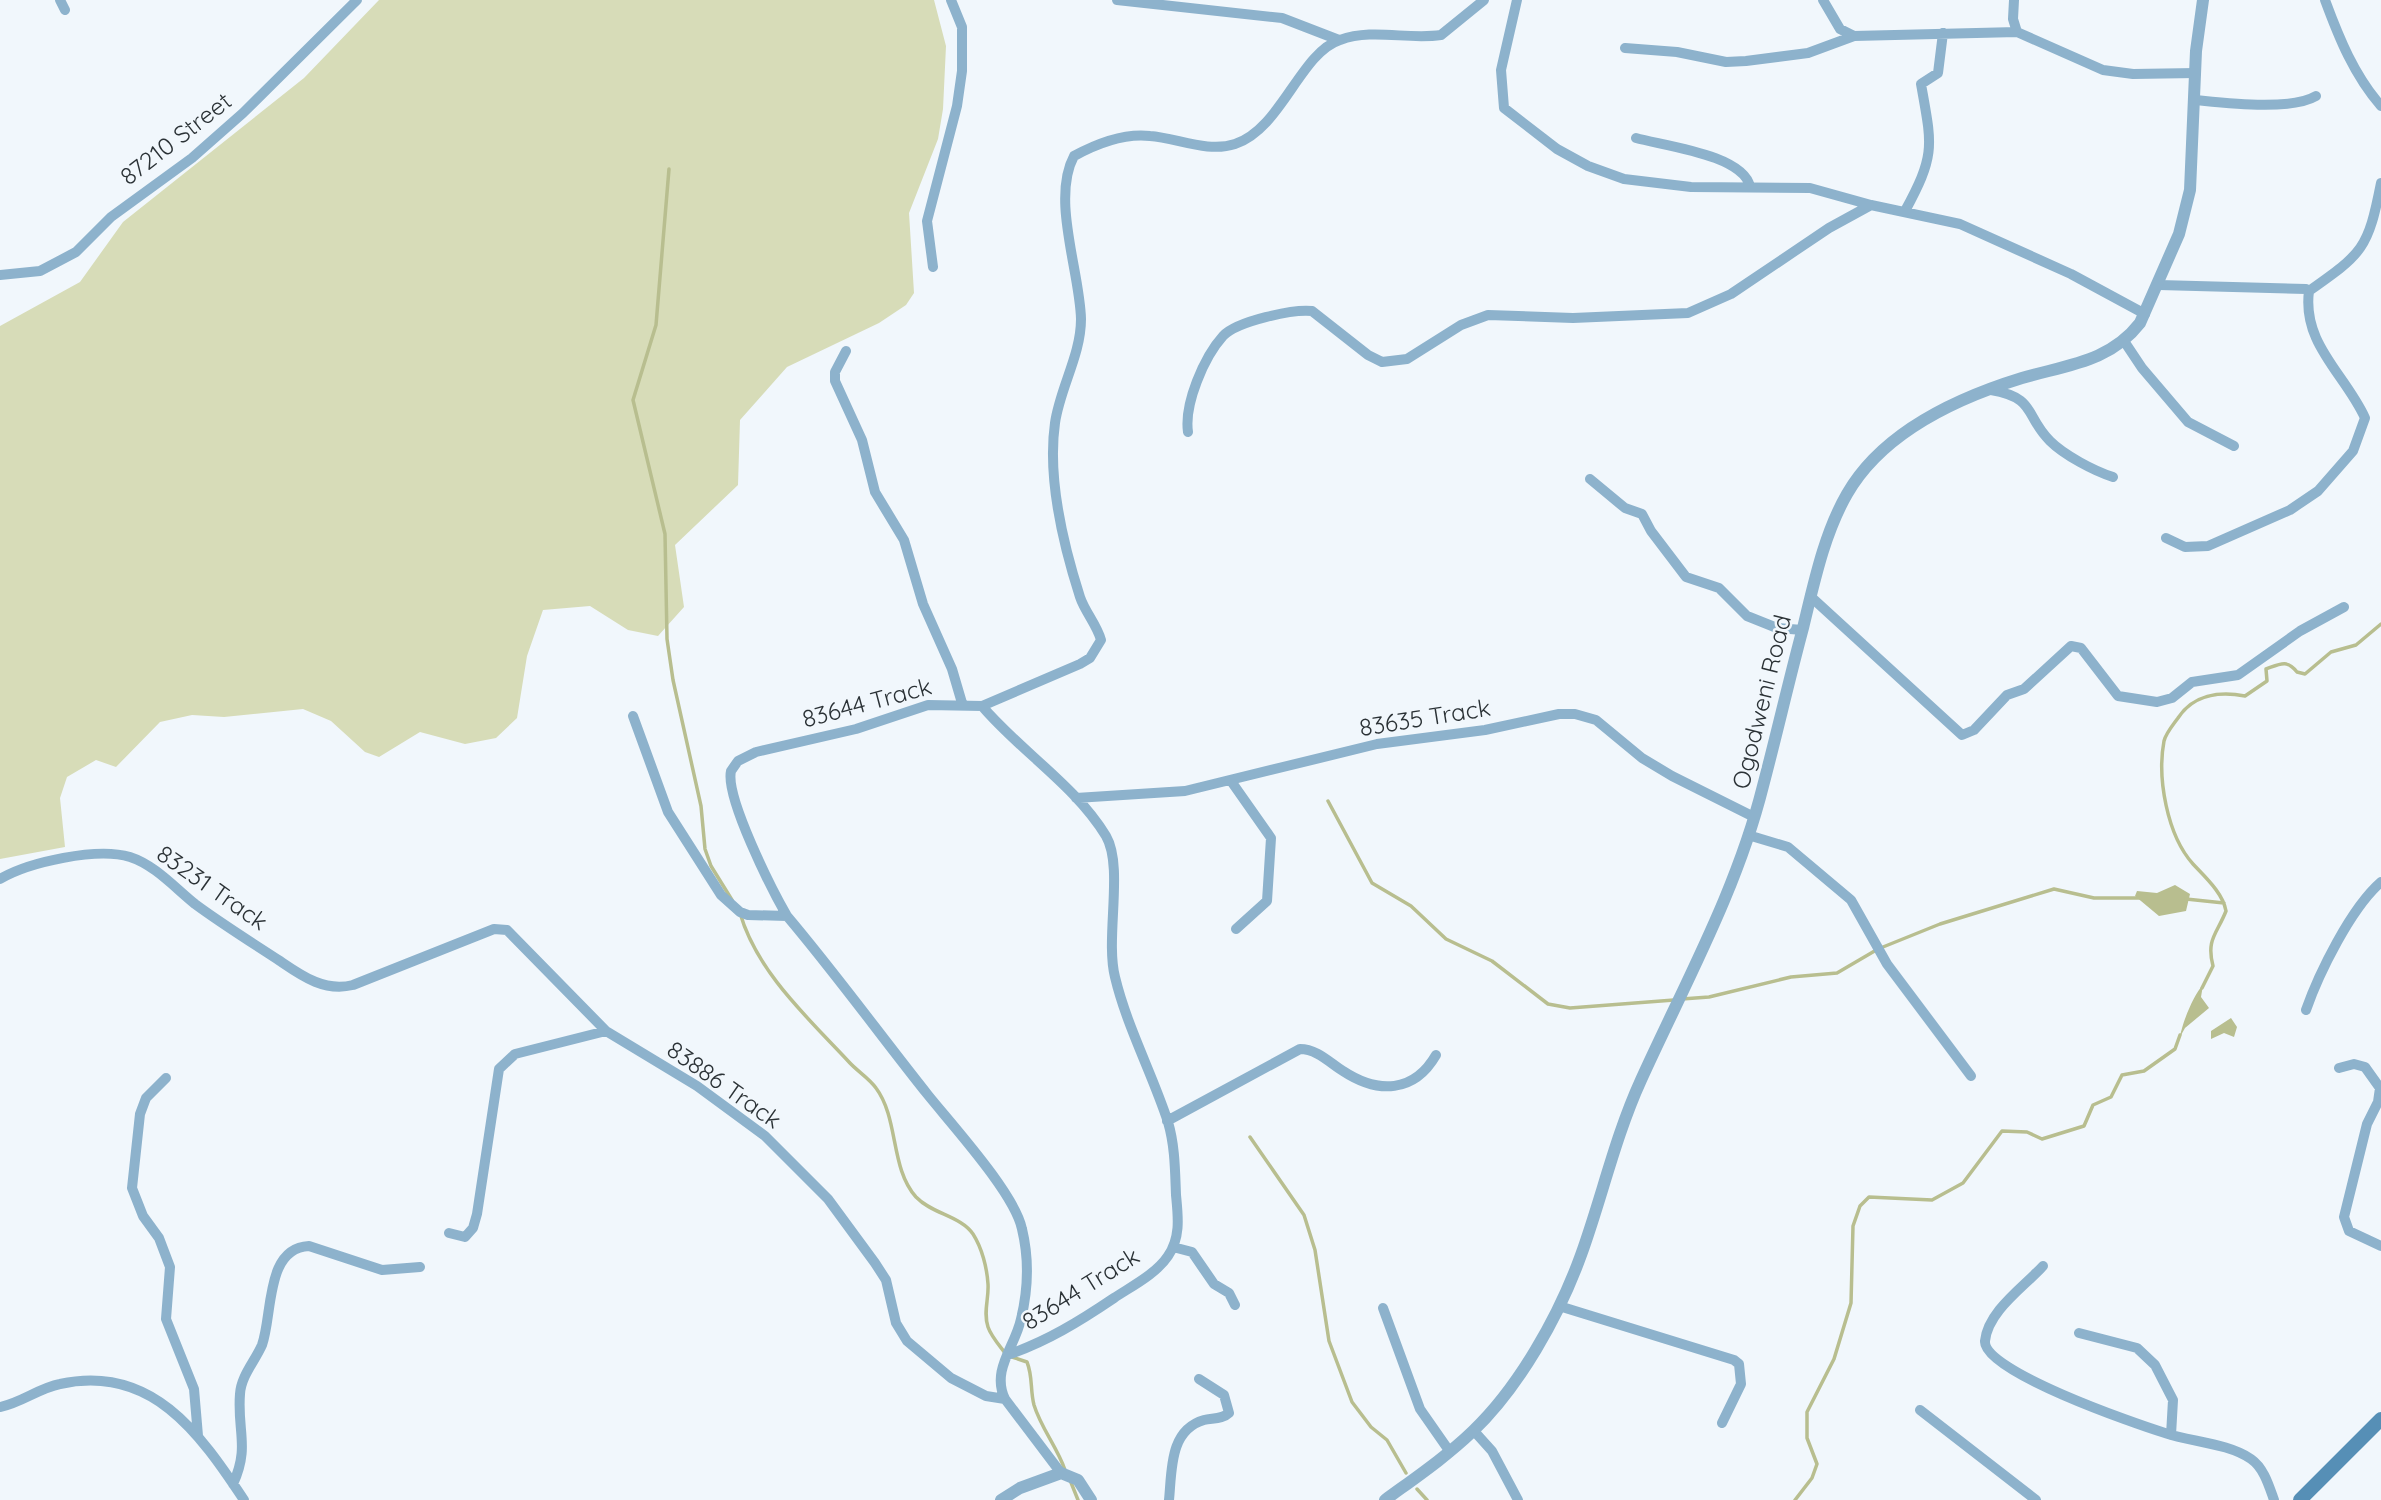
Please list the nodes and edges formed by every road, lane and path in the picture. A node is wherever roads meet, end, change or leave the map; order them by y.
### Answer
1 (60, 0) edge
2 (357, 0) edge
3 (951, 0) edge
4 (1117, 0) edge
5 (1484, 0) edge
6 (1517, 0) edge
7 (1823, 0) edge
8 (2014, 0) edge
9 (2203, 0) edge
10 (2325, 0) edge
11 (65, 10) dead end
12 (2017, 32) junction
13 (1943, 33) junction
14 (1854, 36) junction
15 (1339, 40) junction
16 (1625, 48) dead end
17 (2196, 73) junction
18 (2316, 96) dead end
19 (2195, 100) junction
20 (2381, 106) edge
21 (1636, 138) dead end
22 (2381, 183) edge
23 (1750, 187) junction
24 (2380, 195) edge
25 (1871, 205) junction
26 (1905, 211) junction
27 (933, 267) dead end
28 (0, 275) edge
29 (2159, 285) junction
30 (2309, 291) junction
31 (2145, 314) junction
32 (2124, 341) junction
33 (846, 351) dead end
34 (1990, 390) junction
35 (1188, 432) dead end
36 (2234, 446) dead end
37 (2113, 477) dead end
38 (1590, 479) dead end
39 (2166, 538) dead end
40 (1810, 596) junction
41 (2344, 607) dead end
42 (1802, 630) junction
43 (962, 703) junction
44 (982, 706) junction
45 (633, 716) dead end
46 (1231, 781) junction
47 (1076, 799) junction
48 (1754, 817) junction
49 (1748, 835) junction
50 (0, 879) edge
51 (2381, 882) edge
52 (787, 916) junction
53 (1236, 929) dead end
54 (353, 985) joint
55 (2306, 1010) dead end
56 (606, 1031) junction
57 (1436, 1055) dead end
58 (2339, 1068) dead end
59 (1971, 1076) dead end
60 (166, 1077) dead end
61 (1167, 1121) junction
62 (449, 1233) dead end
63 (2381, 1246) edge
64 (1173, 1247) junction
65 (2043, 1266) dead end
66 (420, 1267) dead end
67 (1236, 1305) dead end
68 (1559, 1306) junction
69 (1383, 1308) dead end
70 (2079, 1333) dead end
71 (1007, 1355) junction
72 (1199, 1379) dead end
73 (1005, 1399) junction
74 (0, 1408) edge
75 (1920, 1410) dead end
76 (2381, 1419) edge
77 (1722, 1423) dead end
78 (1474, 1431) junction
79 (2171, 1435) junction
80 (198, 1436) junction
81 (1450, 1452) junction
82 (1061, 1473) junction
83 (233, 1484) junction
84 (244, 1500) edge
85 (1000, 1500) edge
86 (1091, 1500) edge
87 (1169, 1500) edge
88 (1385, 1500) edge
89 (1518, 1500) edge
90 (2036, 1500) edge
91 (2274, 1500) edge
92 (2300, 1500) edge

1 - 11 street
2 - 28 street, 87210 Street
3 - 27 street
4 - 15 street
5 - 15 street
6 - 23 street
7 - 14 street
8 - 12 street
9 - 17 street, Ogodweni Road
10 - 20 street
12 - 13 street
12 - 17 street
13 - 14 street
13 - 26 street
14 - 16 street
15 - 44 street
17 - 19 street, Ogodweni Road
18 - 19 street
19 - 29 street, Ogodweni Road
21 - 23 street
22 - 24 street
23 - 25 street
24 - 30 street
25 - 26 street
25 - 35 street
26 - 31 street
29 - 30 street
29 - 31 street, Ogodweni Road
30 - 39 street
31 - 32 street, Ogodweni Road
32 - 34 street, Ogodweni Road
32 - 36 street
33 - 43 street
34 - 37 street
34 - 40 street, Ogodweni Road
38 - 42 street
40 - 41 street
40 - 42 street, Ogodweni Road
42 - 48 street, Ogodweni Road
43 - 44 street, 83644 Track
43 - 52 street, 83644 Track
44 - 47 street, 83644 Track
45 - 52 street
46 - 47 street, 83635 Track
46 - 48 street, 83635 Track
46 - 53 street
47 - 61 street, 83644 Track
48 - 49 street, Ogodweni Road
49 - 59 street
49 - 68 street, Ogodweni Road
50 - 54 street, 83231 Track
51 - 55 street
52 - 71 street, 83644 Track
54 - 56 street, 83886 Track
56 - 62 street
56 - 73 street, 83886 Track
57 - 61 street
58 - 63 street
60 - 80 street
61 - 64 street, 83644 Track
64 - 67 street
64 - 71 street, 83644 Track
65 - 79 street
66 - 83 street
68 - 77 street
68 - 78 street, Ogodweni Road
69 - 81 street
70 - 79 street
71 - 73 street, 83644 Track
72 - 87 street
73 - 82 street
74 - 80 street
75 - 90 street
76 - 92 main road
78 - 81 street, Ogodweni Road
78 - 89 street
79 - 91 street
80 - 83 street
81 - 88 street, Ogodweni Road
82 - 85 street
82 - 86 street
83 - 84 street

